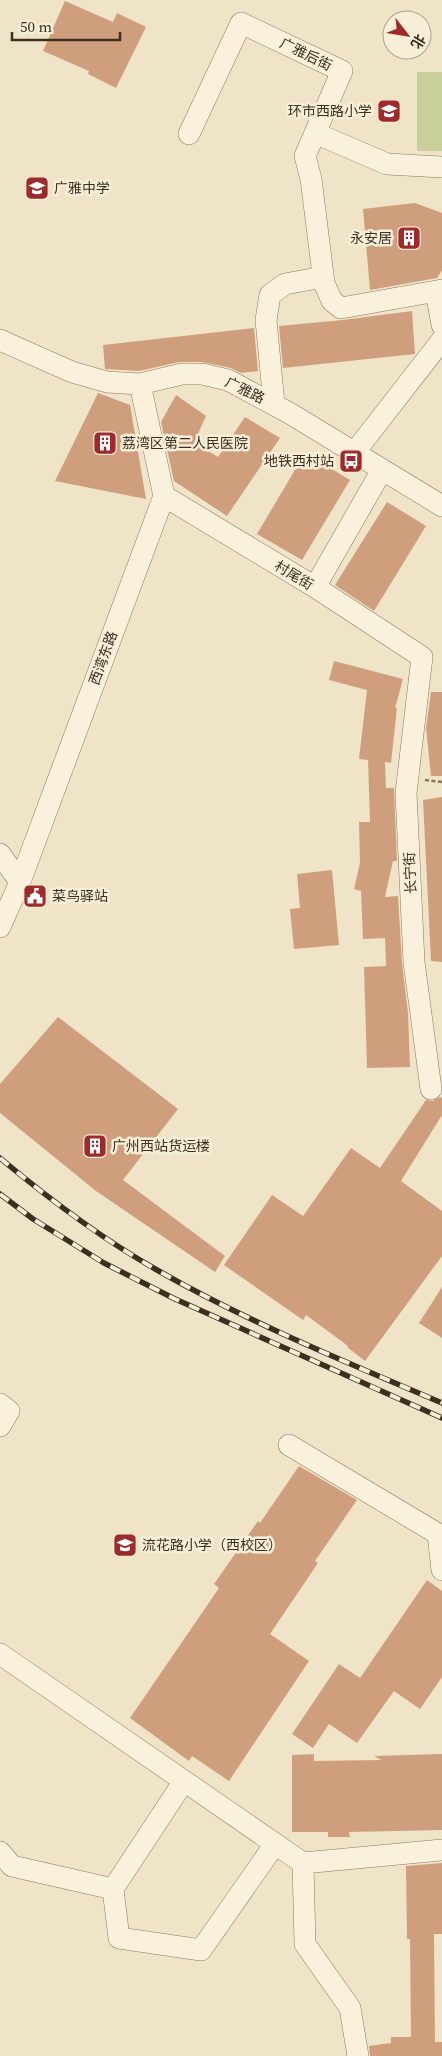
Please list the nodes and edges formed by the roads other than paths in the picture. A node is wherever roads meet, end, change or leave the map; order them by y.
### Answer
1 (315, 133) junction
2 (188, 134) dead end
3 (442, 167) edge
4 (323, 277) junction
5 (439, 290) edge
6 (442, 325) edge
7 (0, 340) edge
8 (442, 340) edge
9 (140, 384) junction
10 (274, 404) junction
11 (354, 453) junction
12 (382, 470) junction
13 (164, 496) junction
14 (442, 506) edge
15 (315, 587) junction
16 (422, 657) joint
17 (0, 854) edge
18 (20, 882) junction
19 (0, 927) edge
20 (431, 1089) dead end
21 (0, 1404) edge
22 (0, 1426) edge
23 (289, 1445) dead end
24 (442, 1570) edge
25 (0, 1654) edge
26 (184, 1781) junction
27 (275, 1844) junction
28 (442, 1850) edge
29 (0, 1852) edge
30 (303, 1863) junction
31 (113, 1889) junction
32 (358, 2056) edge

1 - 2 street, 广雅后街
1 - 3 street
1 - 4 street, 广雅后街
4 - 5 street, 广雅后街
4 - 10 street
5 - 6 street
7 - 9 street, 广雅路
8 - 11 street
9 - 10 street, 广雅路
9 - 13 street
10 - 11 street, 广雅路
11 - 12 street, 广雅路
12 - 14 street, 广雅路
12 - 15 street
13 - 15 street, 村尾街
13 - 18 street, 西湾东路
15 - 16 street, 村尾街
16 - 20 street, 长宁街
17 - 18 street
18 - 19 street, 西湾东路
21 - 22 street
23 - 24 street
25 - 26 street
26 - 27 street
26 - 31 street
27 - 30 street
27 - 31 street
28 - 30 street
29 - 31 street
30 - 32 street

